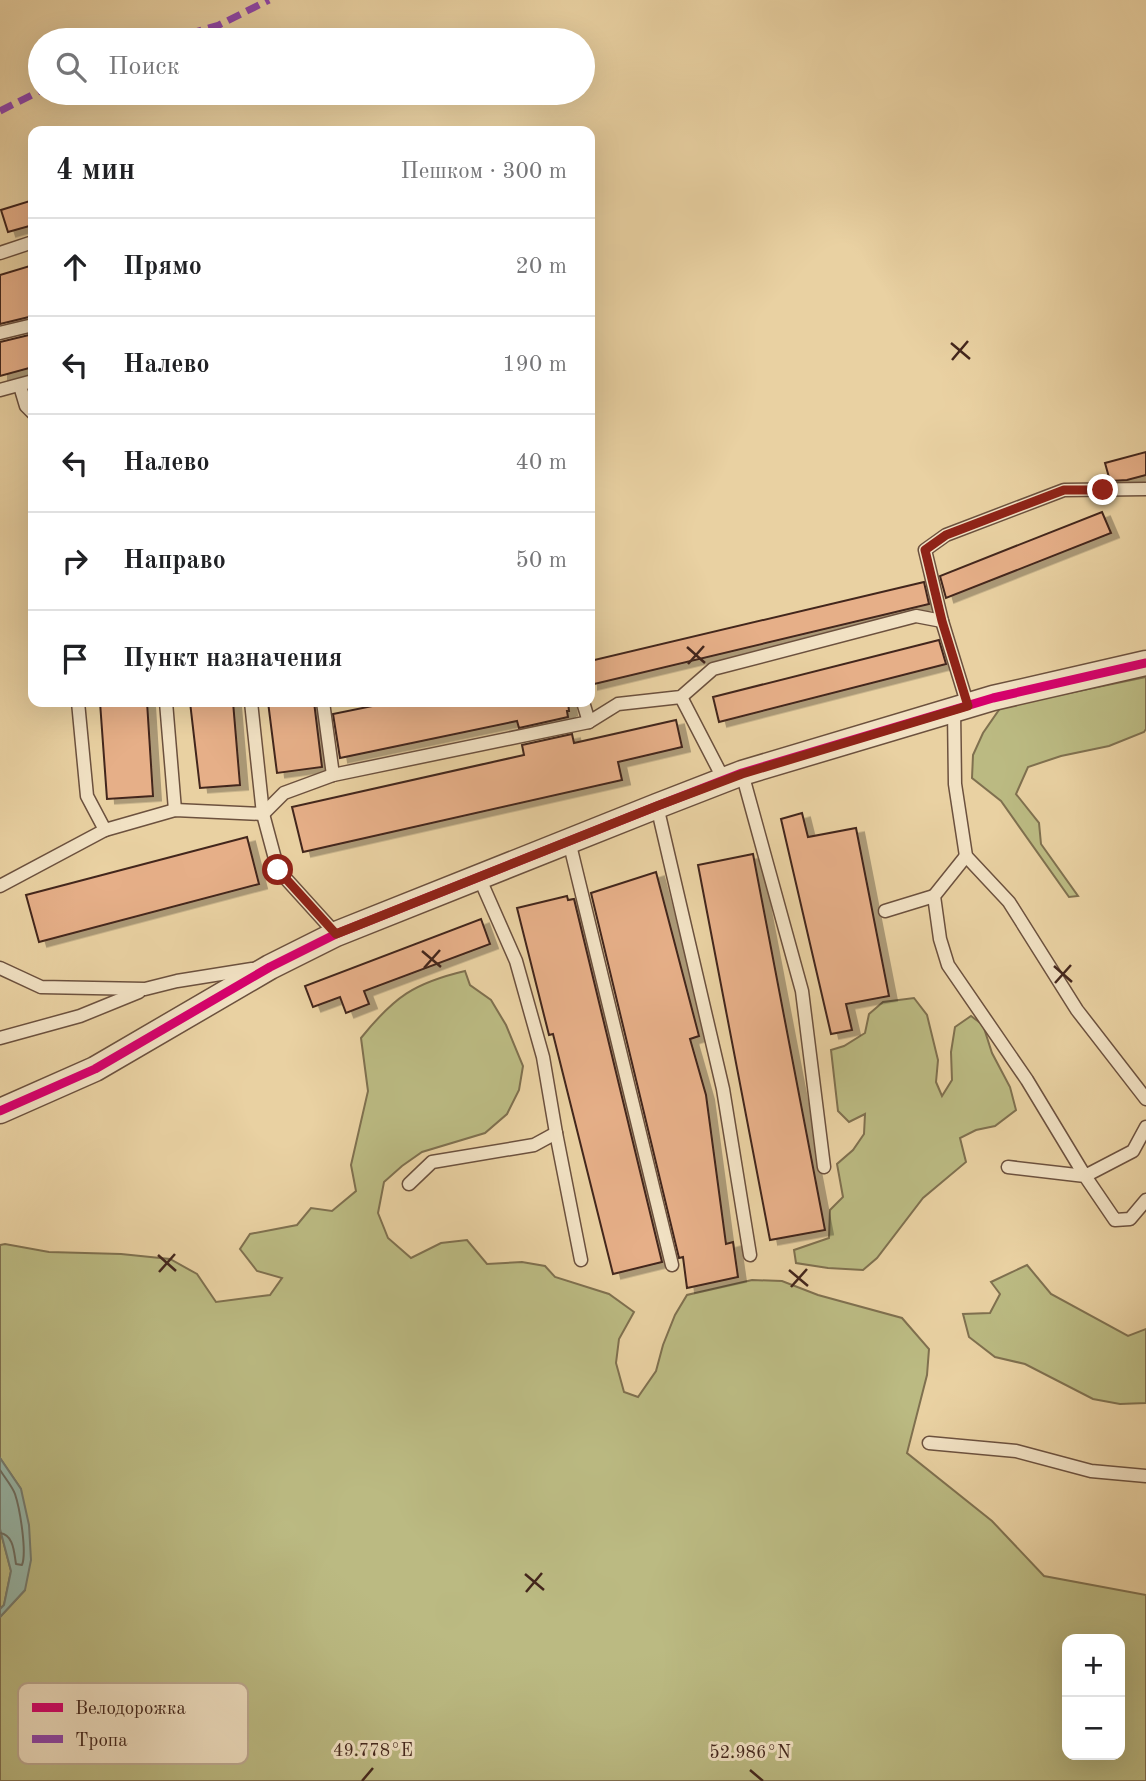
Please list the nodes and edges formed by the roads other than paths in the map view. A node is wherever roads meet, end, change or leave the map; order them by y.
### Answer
1 (28, 244) edge
2 (0, 253) edge
3 (28, 326) edge
4 (0, 333) edge
5 (28, 383) edge
6 (20, 386) junction
7 (0, 390) edge
8 (28, 408) edge
9 (1146, 489) edge
10 (942, 621) junction
11 (1146, 663) edge
12 (681, 697) junction
13 (78, 707) edge
14 (166, 707) edge
15 (252, 707) edge
16 (324, 707) edge
17 (584, 707) edge
18 (961, 708) junction
19 (589, 722) junction
20 (333, 775) junction
21 (733, 777) junction
22 (657, 806) junction
23 (175, 810) junction
24 (263, 814) junction
25 (105, 830) junction
26 (569, 841) junction
27 (966, 856) junction
28 (479, 877) junction
29 (0, 886) edge
30 (934, 896) junction
31 (885, 911) dead end
32 (336, 934) junction
33 (270, 967) junction
34 (0, 968) edge
35 (145, 989) junction
36 (0, 1038) edge
37 (1146, 1100) edge
38 (0, 1111) edge
39 (1146, 1128) edge
40 (556, 1133) junction
41 (824, 1167) dead end
42 (1008, 1167) dead end
43 (1085, 1176) junction
44 (409, 1184) dead end
45 (1146, 1200) edge
46 (750, 1255) dead end
47 (581, 1260) dead end
48 (672, 1265) dead end
49 (929, 1443) dead end
50 (1146, 1476) edge

1 - 2 lane
3 - 4 lane
5 - 6 lane
6 - 7 lane
6 - 8 lane
9 - 10 lane
10 - 12 lane
10 - 18 lane
11 - 18 street
12 - 19 lane
12 - 21 lane
13 - 25 lane
14 - 23 lane
15 - 24 lane
16 - 20 lane
17 - 19 lane
18 - 21 street
18 - 27 lane
19 - 20 lane
20 - 24 lane
21 - 22 street
21 - 41 lane
22 - 26 street
22 - 46 lane
23 - 24 lane
23 - 25 lane
24 - 32 lane
25 - 29 lane
26 - 28 street
26 - 48 lane
27 - 30 lane
27 - 37 lane
28 - 32 street
28 - 40 lane
30 - 31 lane
30 - 43 lane
32 - 33 street
33 - 35 lane
33 - 38 street
34 - 35 lane
35 - 36 lane
39 - 43 lane
40 - 44 lane
40 - 47 lane
42 - 43 lane
43 - 45 lane
49 - 50 lane

